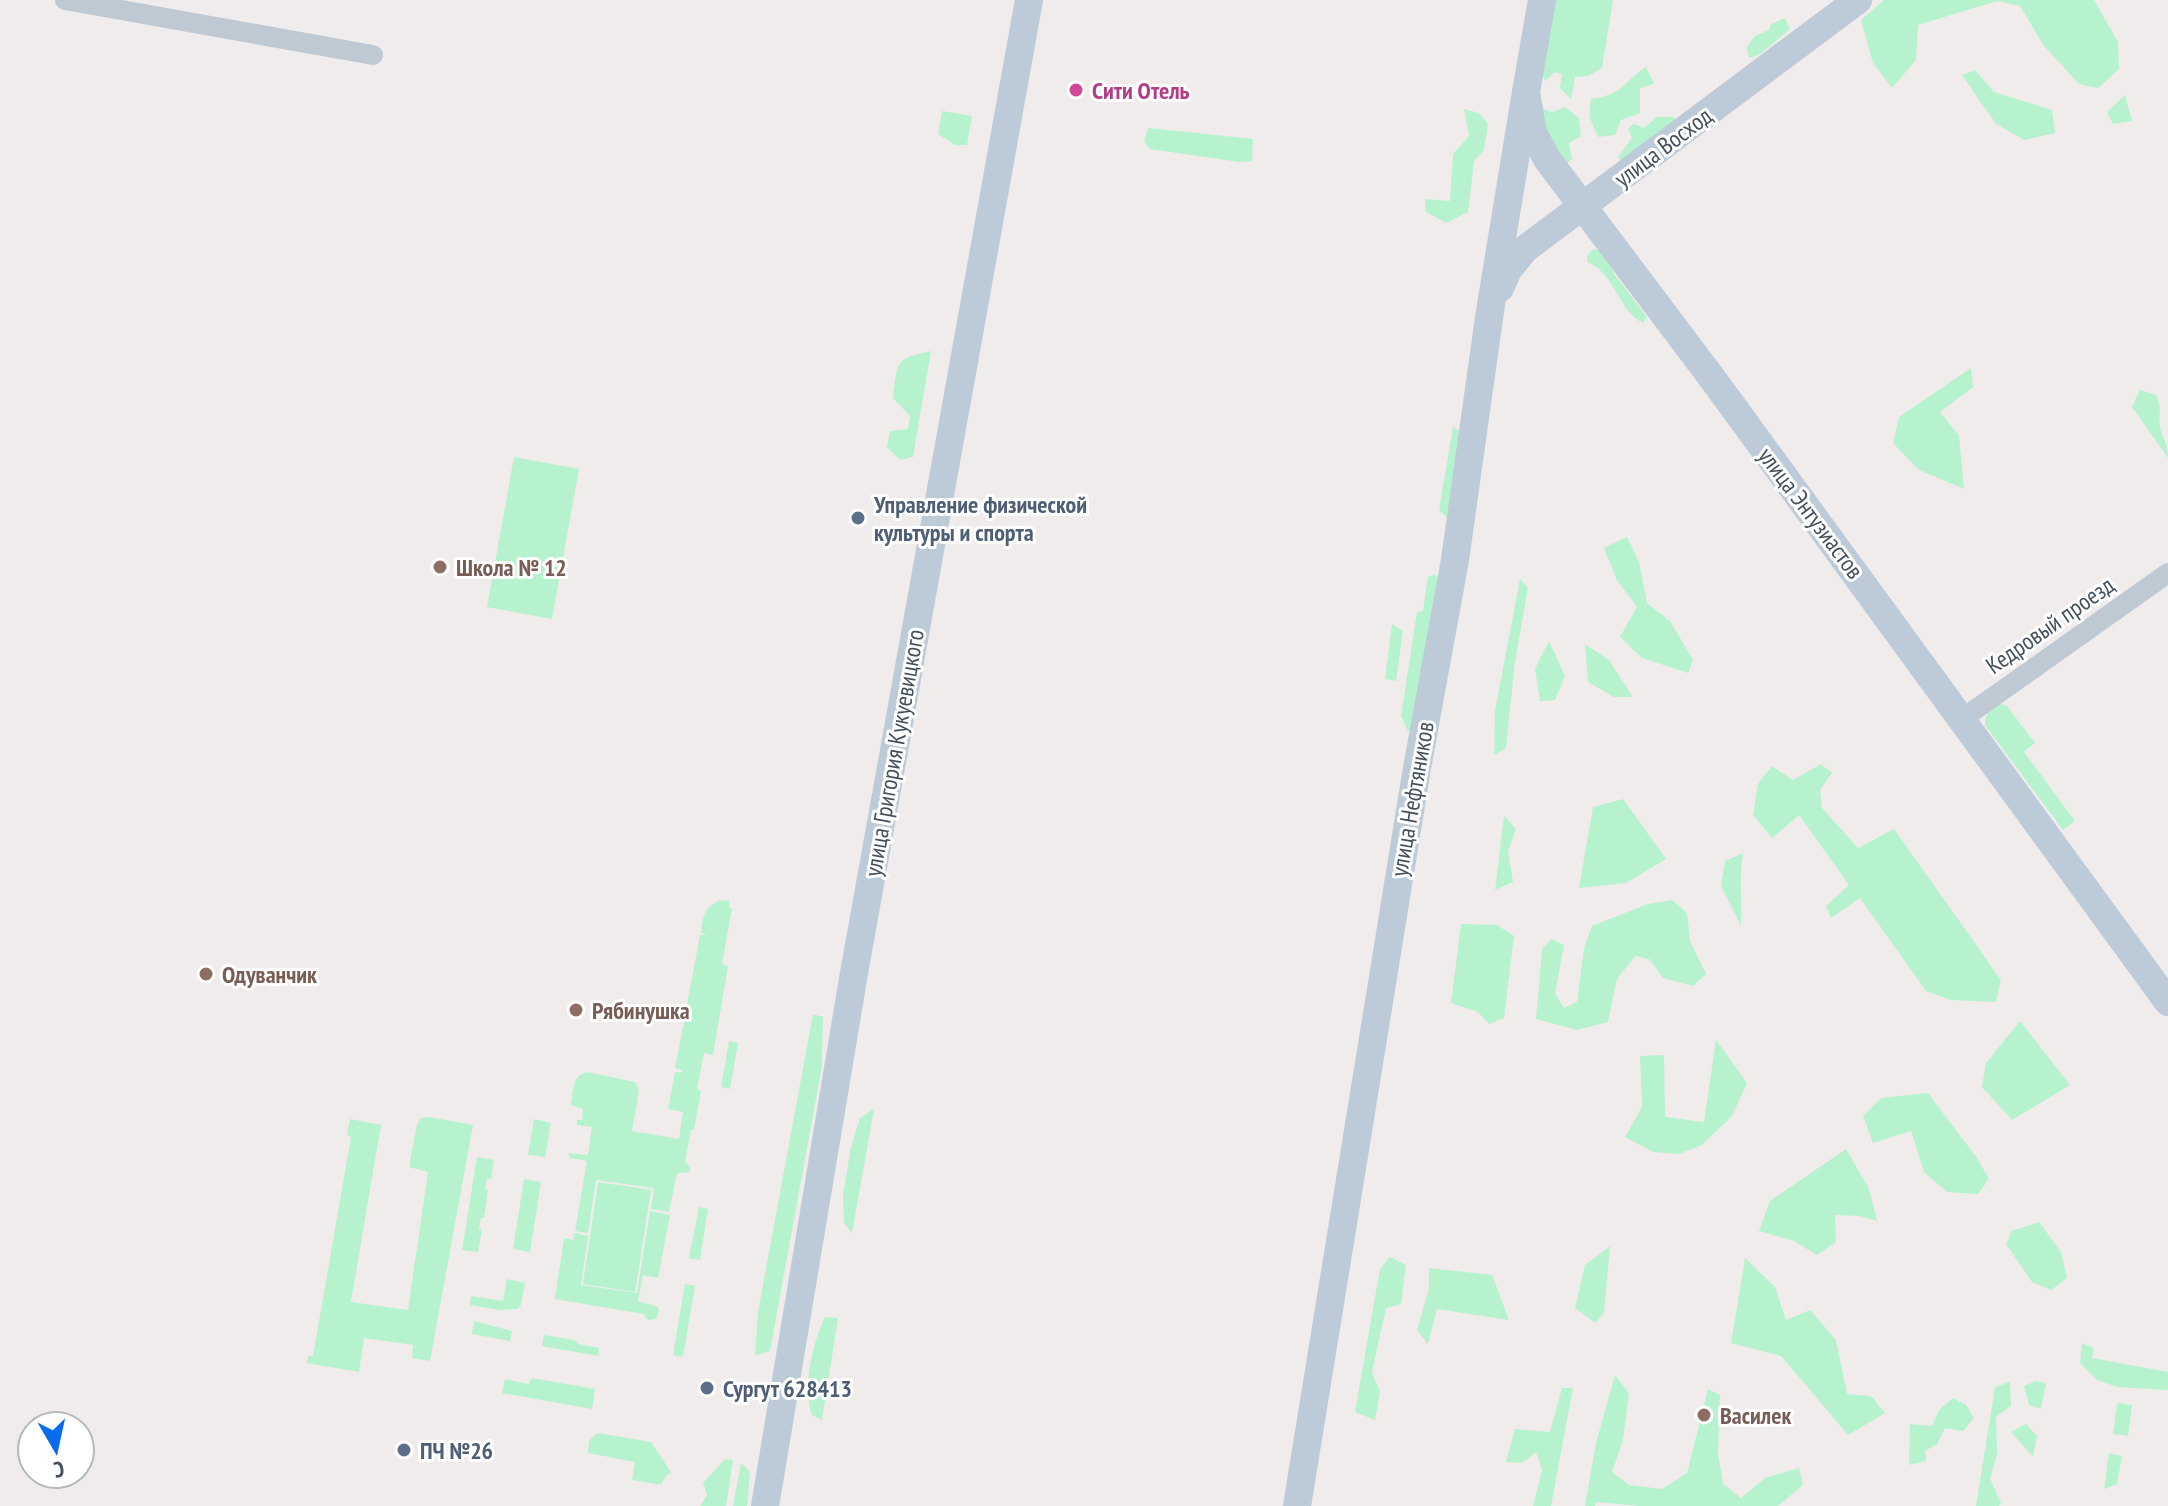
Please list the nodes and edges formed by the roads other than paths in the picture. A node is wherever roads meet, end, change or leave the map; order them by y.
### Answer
1 (65, 0) edge
2 (1029, 0) edge
3 (1542, 0) edge
4 (1858, 0) edge
5 (373, 55) dead end
6 (1526, 92) junction
7 (1583, 206) junction
8 (1490, 311) junction
9 (2168, 573) edge
10 (1962, 719) junction
11 (2168, 1002) edge
12 (765, 1506) edge
13 (1297, 1506) edge

1 - 5 street
2 - 12 street, улица Григория Кукуевицкого
3 - 6 street, улица Энтузиастов
4 - 7 street, улица Восход
6 - 7 street, улица Энтузиастов
6 - 8 street, улица Нефтяников
7 - 8 street, улица Восход
7 - 10 street, улица Энтузиастов
8 - 13 street, улица Нефтяников
9 - 10 street, Кедровый проезд
10 - 11 street, улица Энтузиастов

